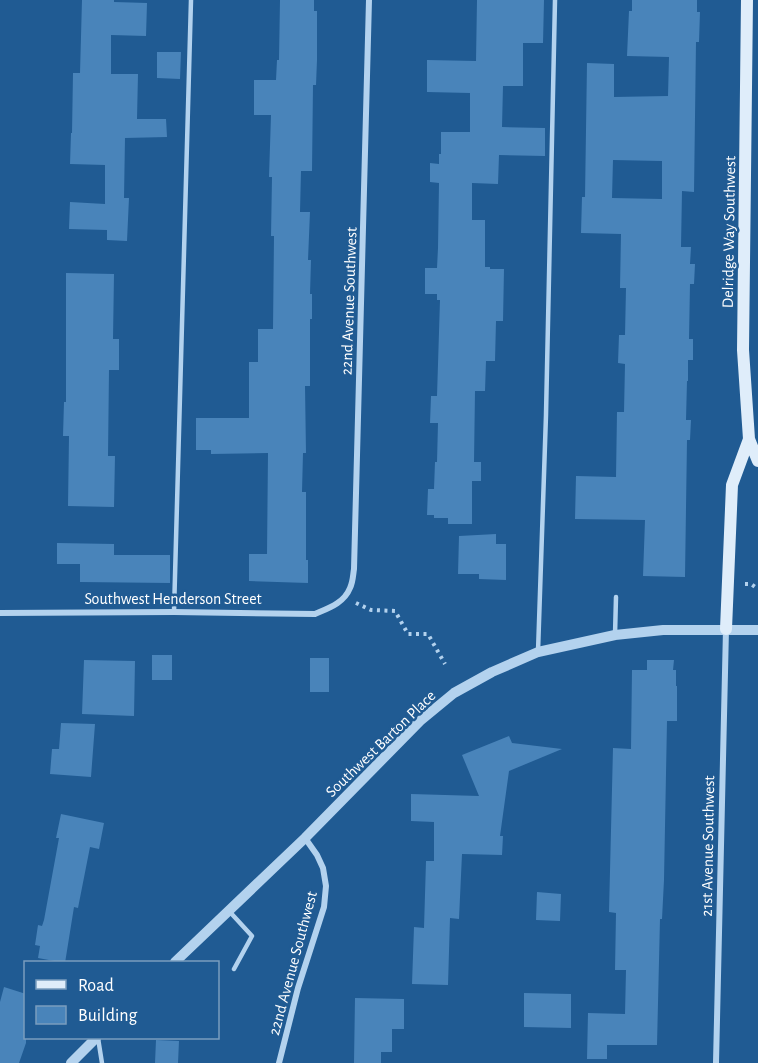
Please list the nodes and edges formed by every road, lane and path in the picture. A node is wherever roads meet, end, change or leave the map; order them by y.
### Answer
1 (191, 0) edge
2 (369, 0) edge
3 (555, 0) edge
4 (747, 0) edge
5 (749, 439) junction
6 (758, 461) edge
7 (616, 597) dead end
8 (343, 599) joint
9 (358, 603) dead end
10 (174, 612) junction
11 (0, 613) edge
12 (726, 629) junction
13 (758, 630) edge
14 (615, 635) junction
15 (538, 652) junction
16 (446, 664) dead end
17 (306, 838) junction
18 (229, 911) junction
19 (177, 961) edge
20 (234, 969) dead end
21 (96, 1039) edge
22 (97, 1039) edge
23 (71, 1063) edge
24 (102, 1063) edge
25 (279, 1063) edge
26 (716, 1063) edge

1 - 10 lane
2 - 8 street, 22nd Avenue Southwest
3 - 15 lane
4 - 5 main road, Delridge Way Southwest
5 - 6 main road, Delridge Way Southwest
5 - 12 main road
7 - 14 lane
8 - 10 street, Southwest Henderson Street
9 - 16 path
10 - 11 street, Southwest Henderson Street
12 - 13 street
12 - 14 street, Southwest Barton Place
12 - 26 street, 21st Avenue Southwest
14 - 15 street, Southwest Barton Place
15 - 17 street, Southwest Barton Place
17 - 18 street, Southwest Barton Place
17 - 25 street, 22nd Avenue Southwest
18 - 19 street, Southwest Barton Place
18 - 20 lane
21 - 23 street
22 - 24 lane

